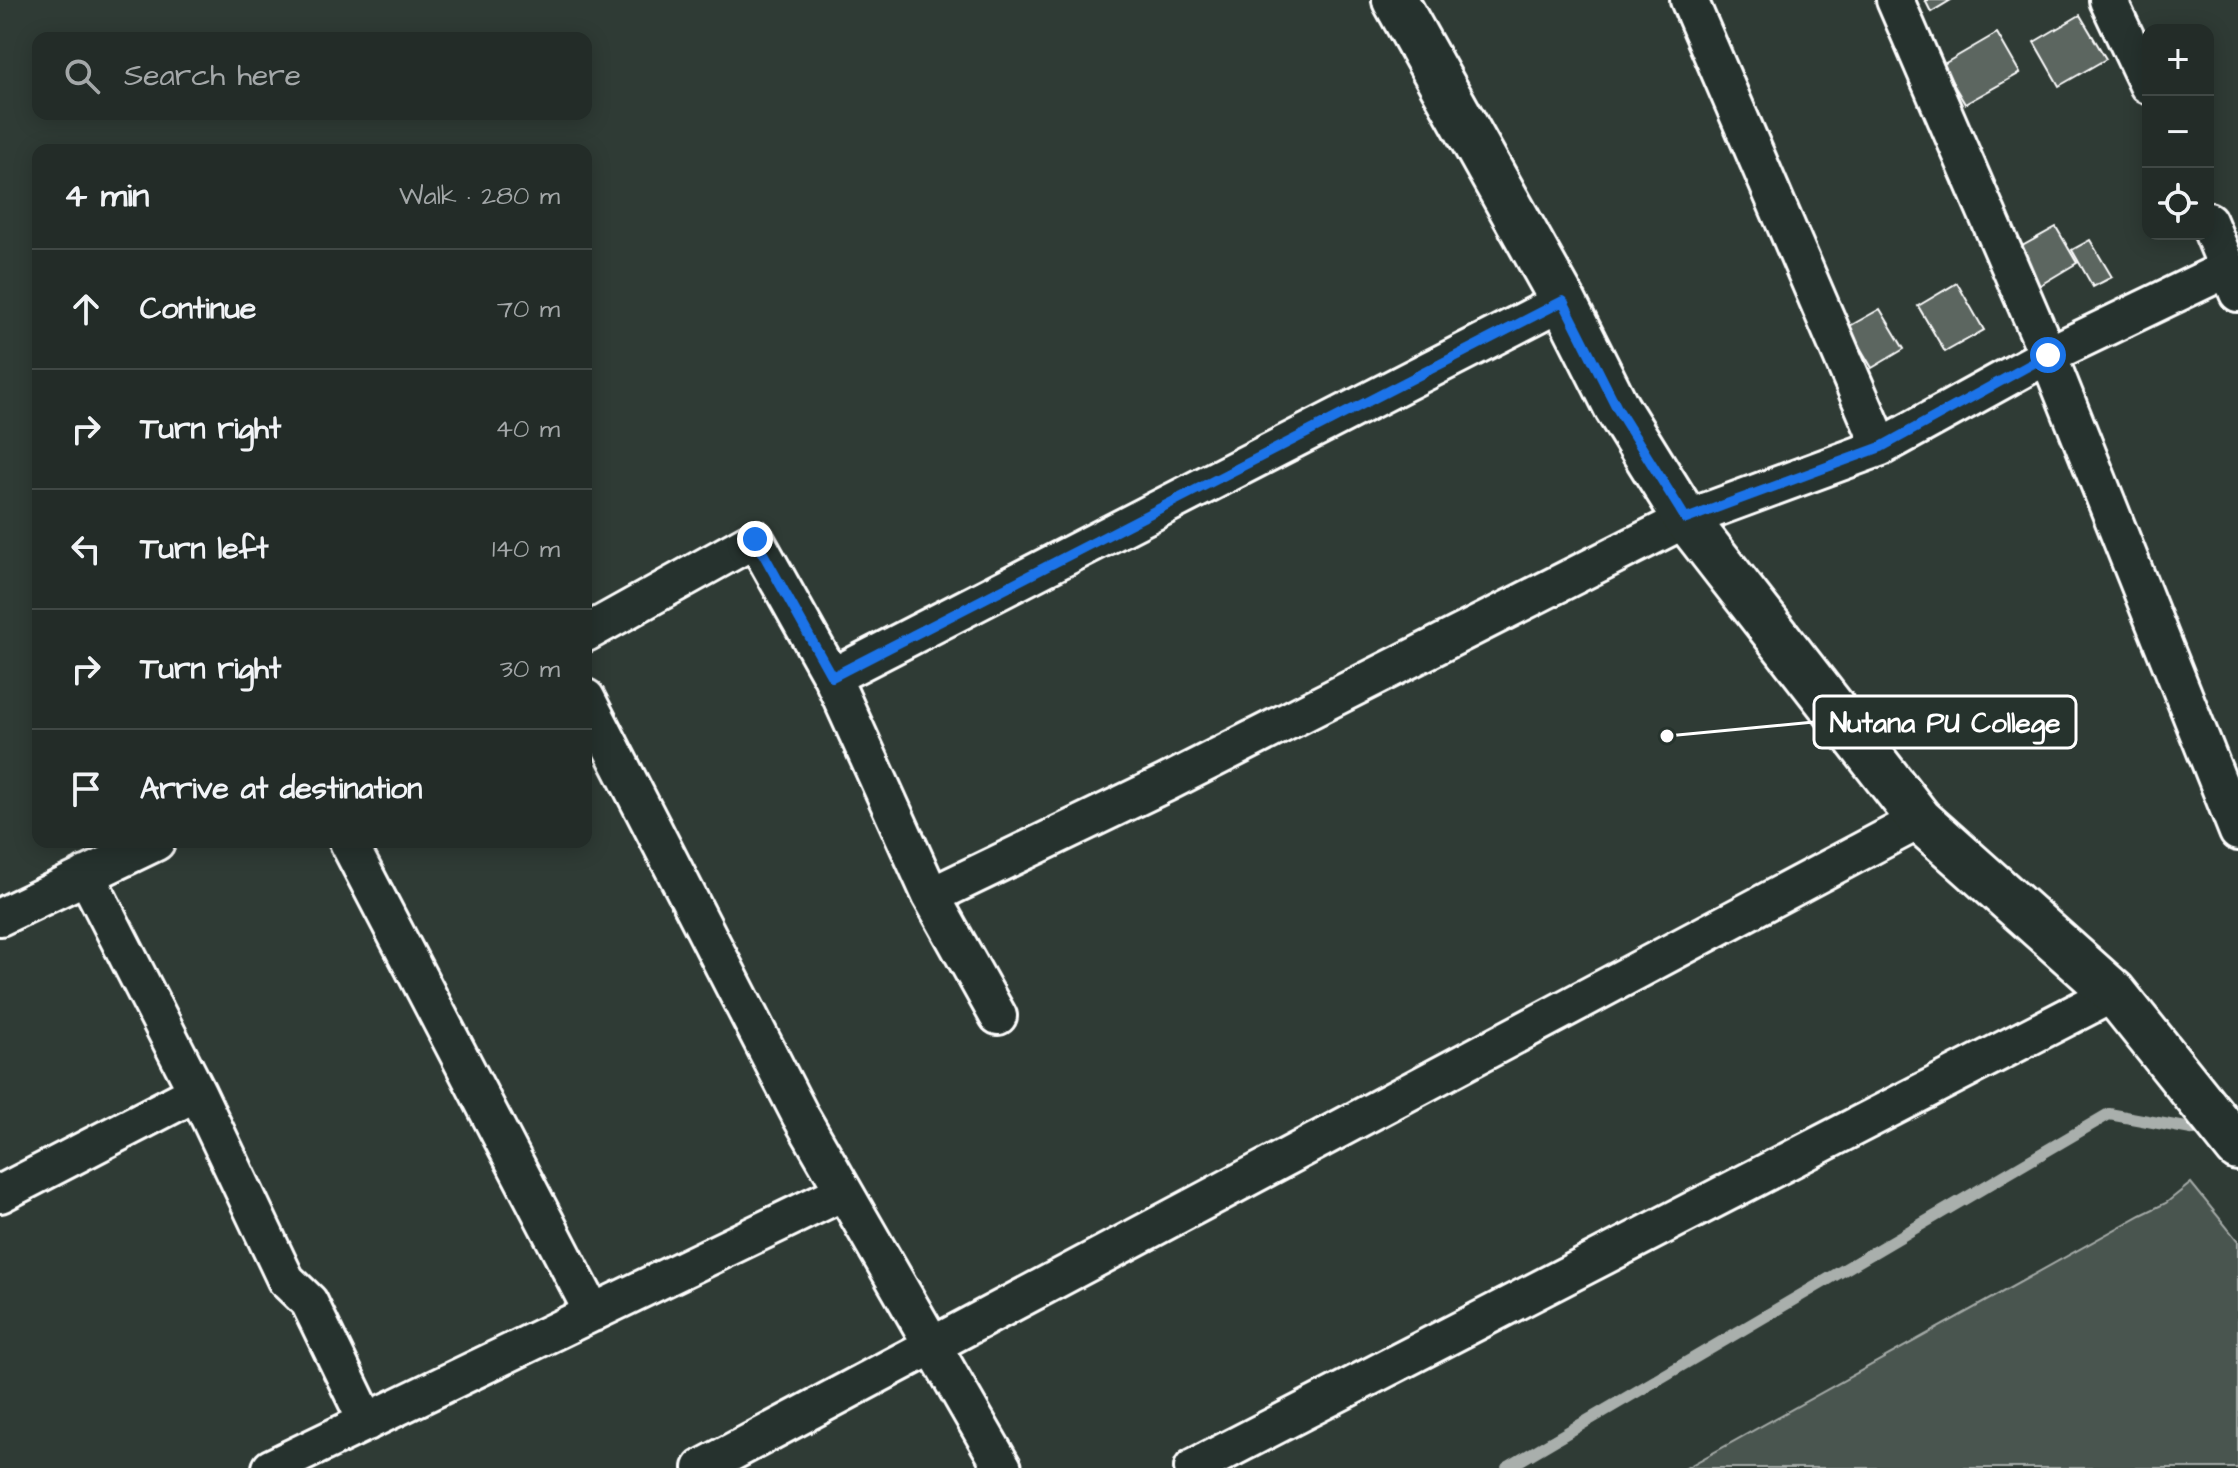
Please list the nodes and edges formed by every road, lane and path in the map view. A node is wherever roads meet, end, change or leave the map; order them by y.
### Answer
1 (1395, 0) edge
2 (1689, 0) edge
3 (1895, 0) edge
4 (2108, 0) edge
5 (2142, 72) edge
6 (2214, 235) edge
7 (2233, 281) edge
8 (1563, 301) junction
9 (2048, 355) junction
10 (1881, 447) junction
11 (1686, 519) junction
12 (592, 630) edge
13 (832, 677) junction
14 (592, 710) edge
15 (1920, 820) junction
16 (2238, 832) edge
17 (143, 848) edge
18 (351, 848) edge
19 (86, 875) junction
20 (931, 896) junction
21 (0, 917) edge
22 (2114, 993) junction
23 (998, 1016) dead end
24 (197, 1092) junction
25 (2238, 1148) edge
26 (843, 1192) junction
27 (0, 1194) edge
28 (593, 1313) junction
29 (932, 1346) junction
30 (367, 1422) junction
31 (271, 1468) edge
32 (702, 1468) edge
33 (1003, 1468) edge
34 (1193, 1468) edge

1 - 8 street
2 - 10 street
3 - 9 street
4 - 5 street
6 - 7 street
7 - 9 street
8 - 11 street
8 - 13 street
9 - 10 street
9 - 16 street
10 - 11 street
11 - 15 street
11 - 20 street
12 - 13 street
13 - 20 street
14 - 26 street
15 - 22 street
15 - 29 street
17 - 19 street
18 - 28 street
19 - 21 street
19 - 24 street
20 - 23 street
22 - 25 street
22 - 34 street
24 - 27 street
24 - 30 street
26 - 28 street
26 - 29 street
28 - 30 street
29 - 32 street
29 - 33 street
30 - 31 street

